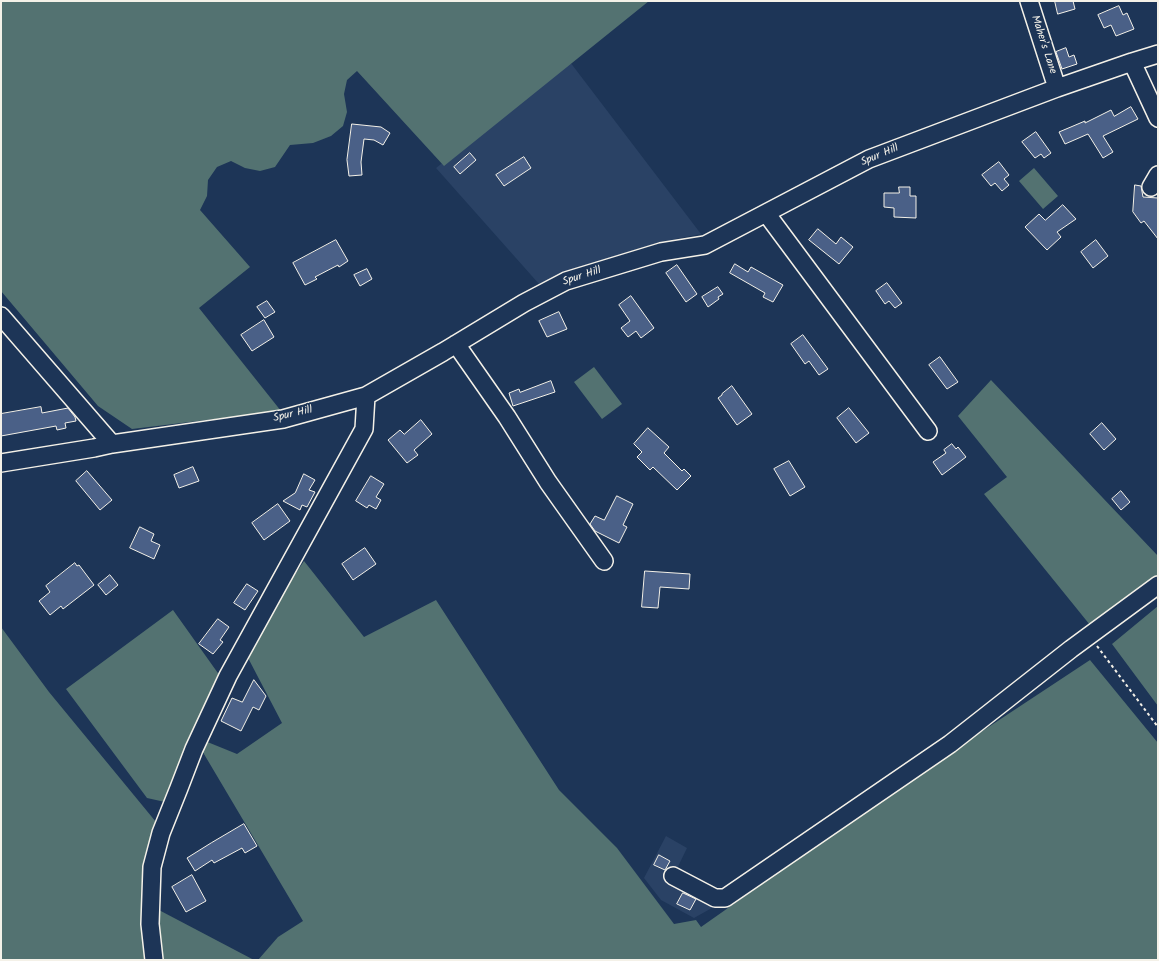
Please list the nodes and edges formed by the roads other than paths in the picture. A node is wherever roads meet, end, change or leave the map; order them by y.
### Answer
1 (1029, 1) edge
2 (1158, 54) edge
3 (1132, 62) junction
4 (1057, 88) junction
5 (1158, 118) edge
6 (766, 213) junction
7 (1, 316) edge
8 (456, 344) junction
9 (366, 396) junction
10 (928, 431) dead end
11 (112, 444) junction
12 (1, 463) edge
13 (604, 561) dead end
14 (1158, 585) edge
15 (673, 876) dead end
16 (154, 960) edge

1 - 4 street, Maher's Lane
2 - 3 street, Spur Hill
3 - 4 street, Spur Hill
3 - 5 street
4 - 6 street, Spur Hill
6 - 8 street, Spur Hill
6 - 10 street
7 - 11 street
8 - 9 street, Spur Hill
8 - 13 street
9 - 11 street, Spur Hill
9 - 16 street
11 - 12 street, Spur Hill
14 - 15 street

